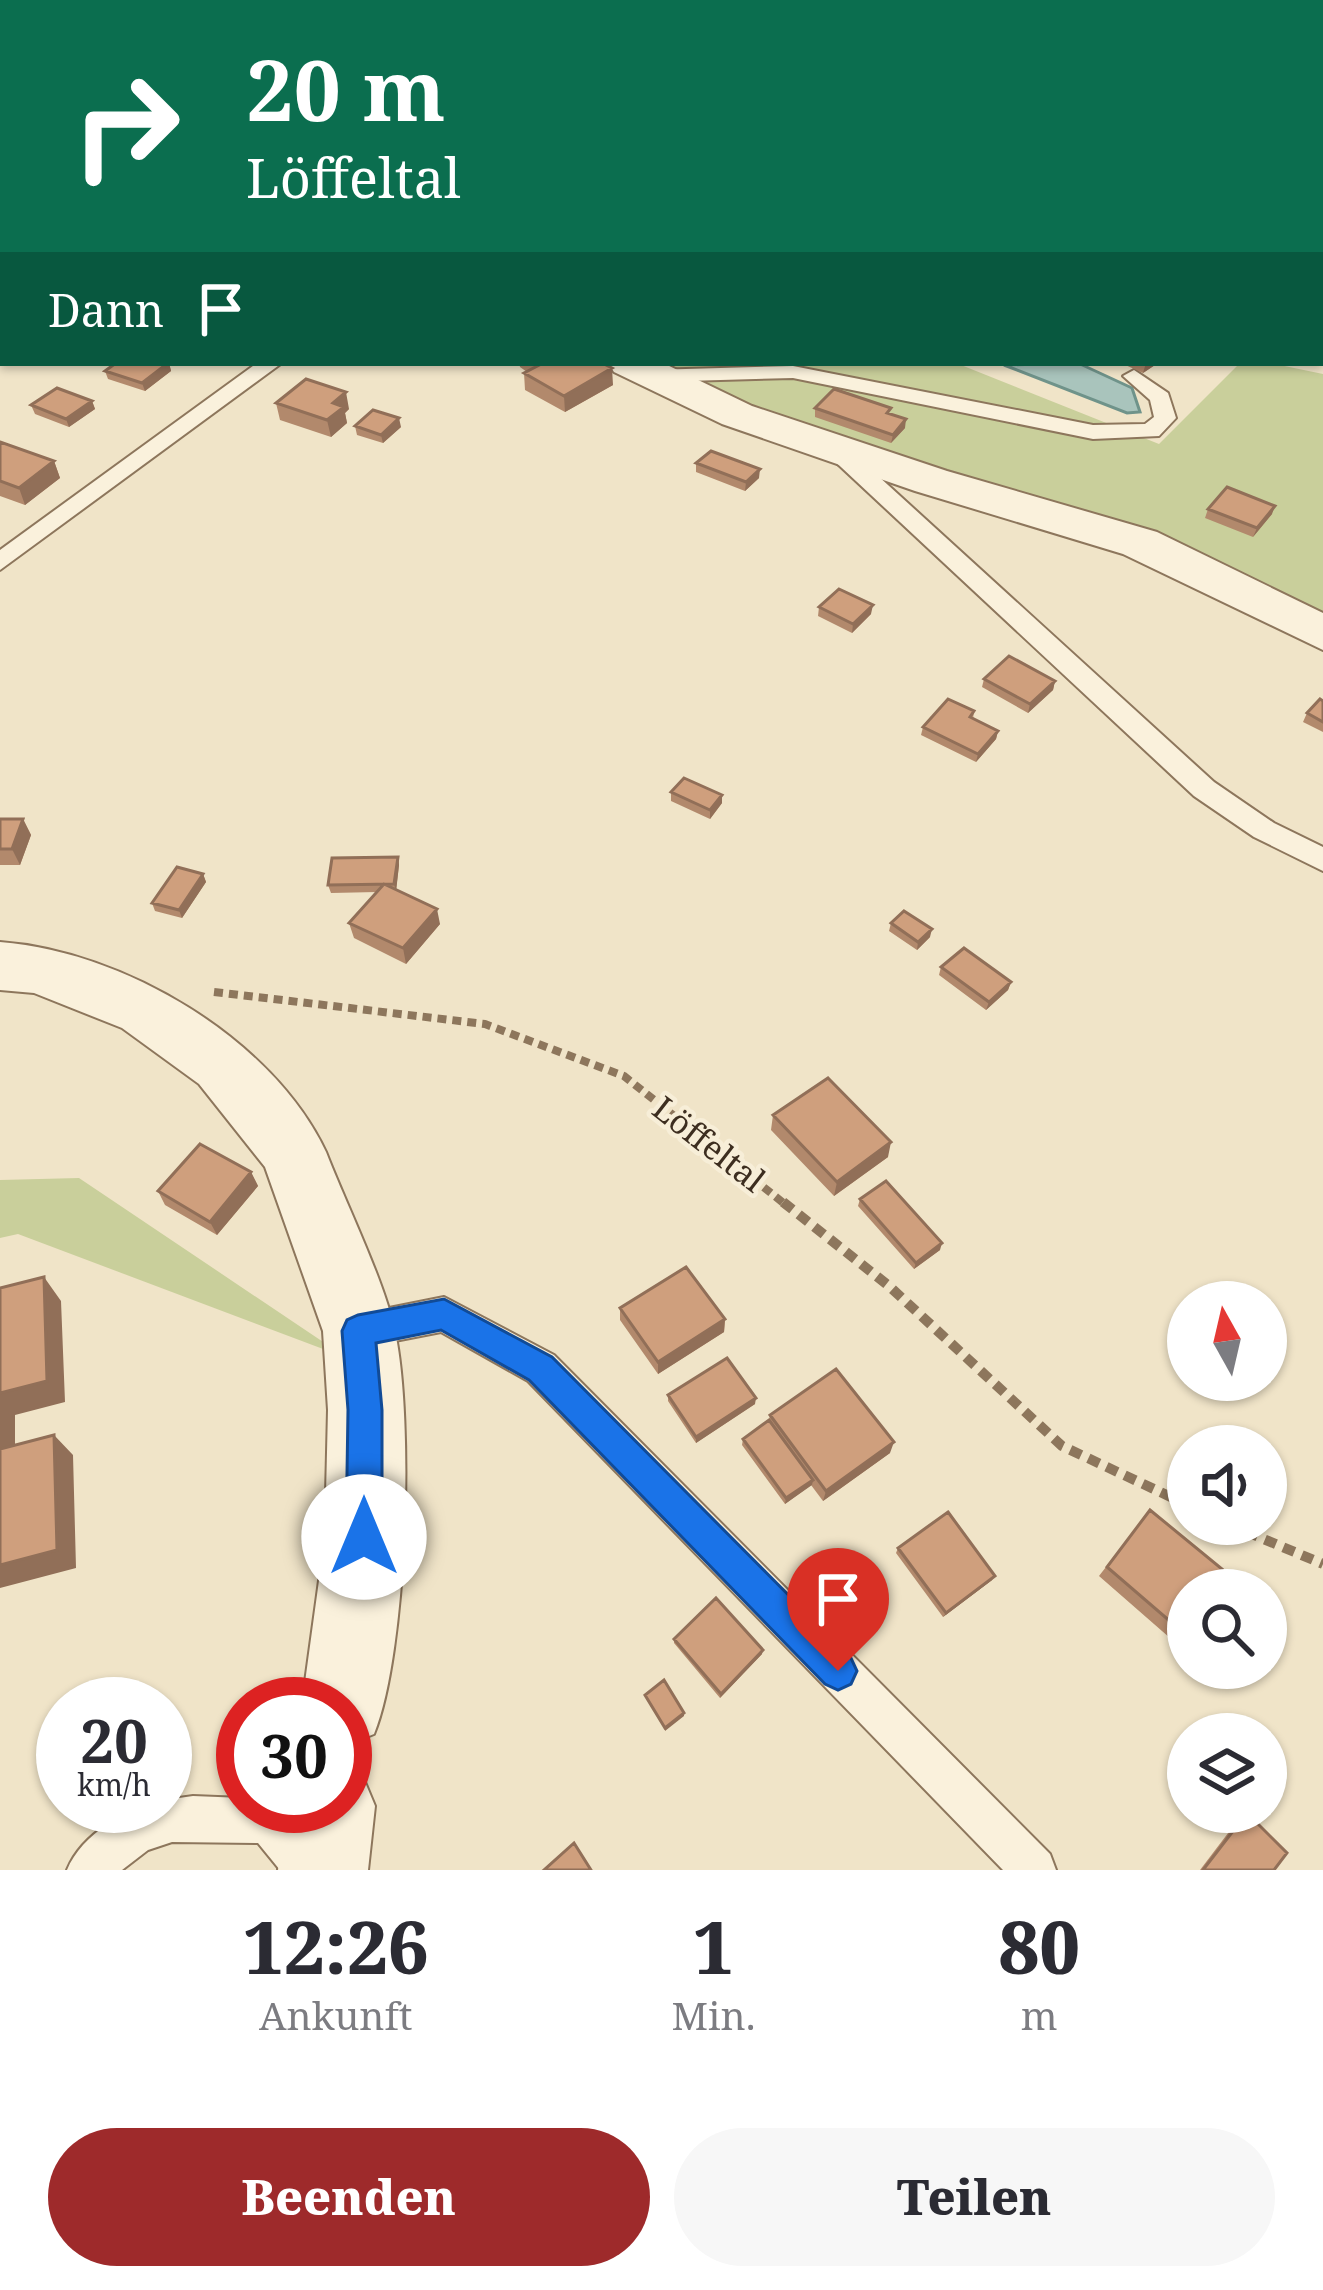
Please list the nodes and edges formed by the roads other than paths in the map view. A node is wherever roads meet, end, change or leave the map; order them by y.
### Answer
1 (267, 366) edge
2 (640, 370) edge
3 (1134, 376) dead end
4 (835, 449) junction
5 (0, 562) edge
6 (1323, 633) edge
7 (1323, 860) edge
8 (0, 966) edge
9 (358, 1331) junction
10 (347, 1677) edge
11 (328, 1833) edge
12 (89, 1870) edge
13 (309, 1870) edge
14 (323, 1870) edge
15 (1034, 1870) edge

1 - 5 lane
2 - 3 lane
2 - 4 street
4 - 6 street
4 - 7 lane
8 - 9 street
9 - 10 street
9 - 15 lane
11 - 14 street
12 - 13 lane

